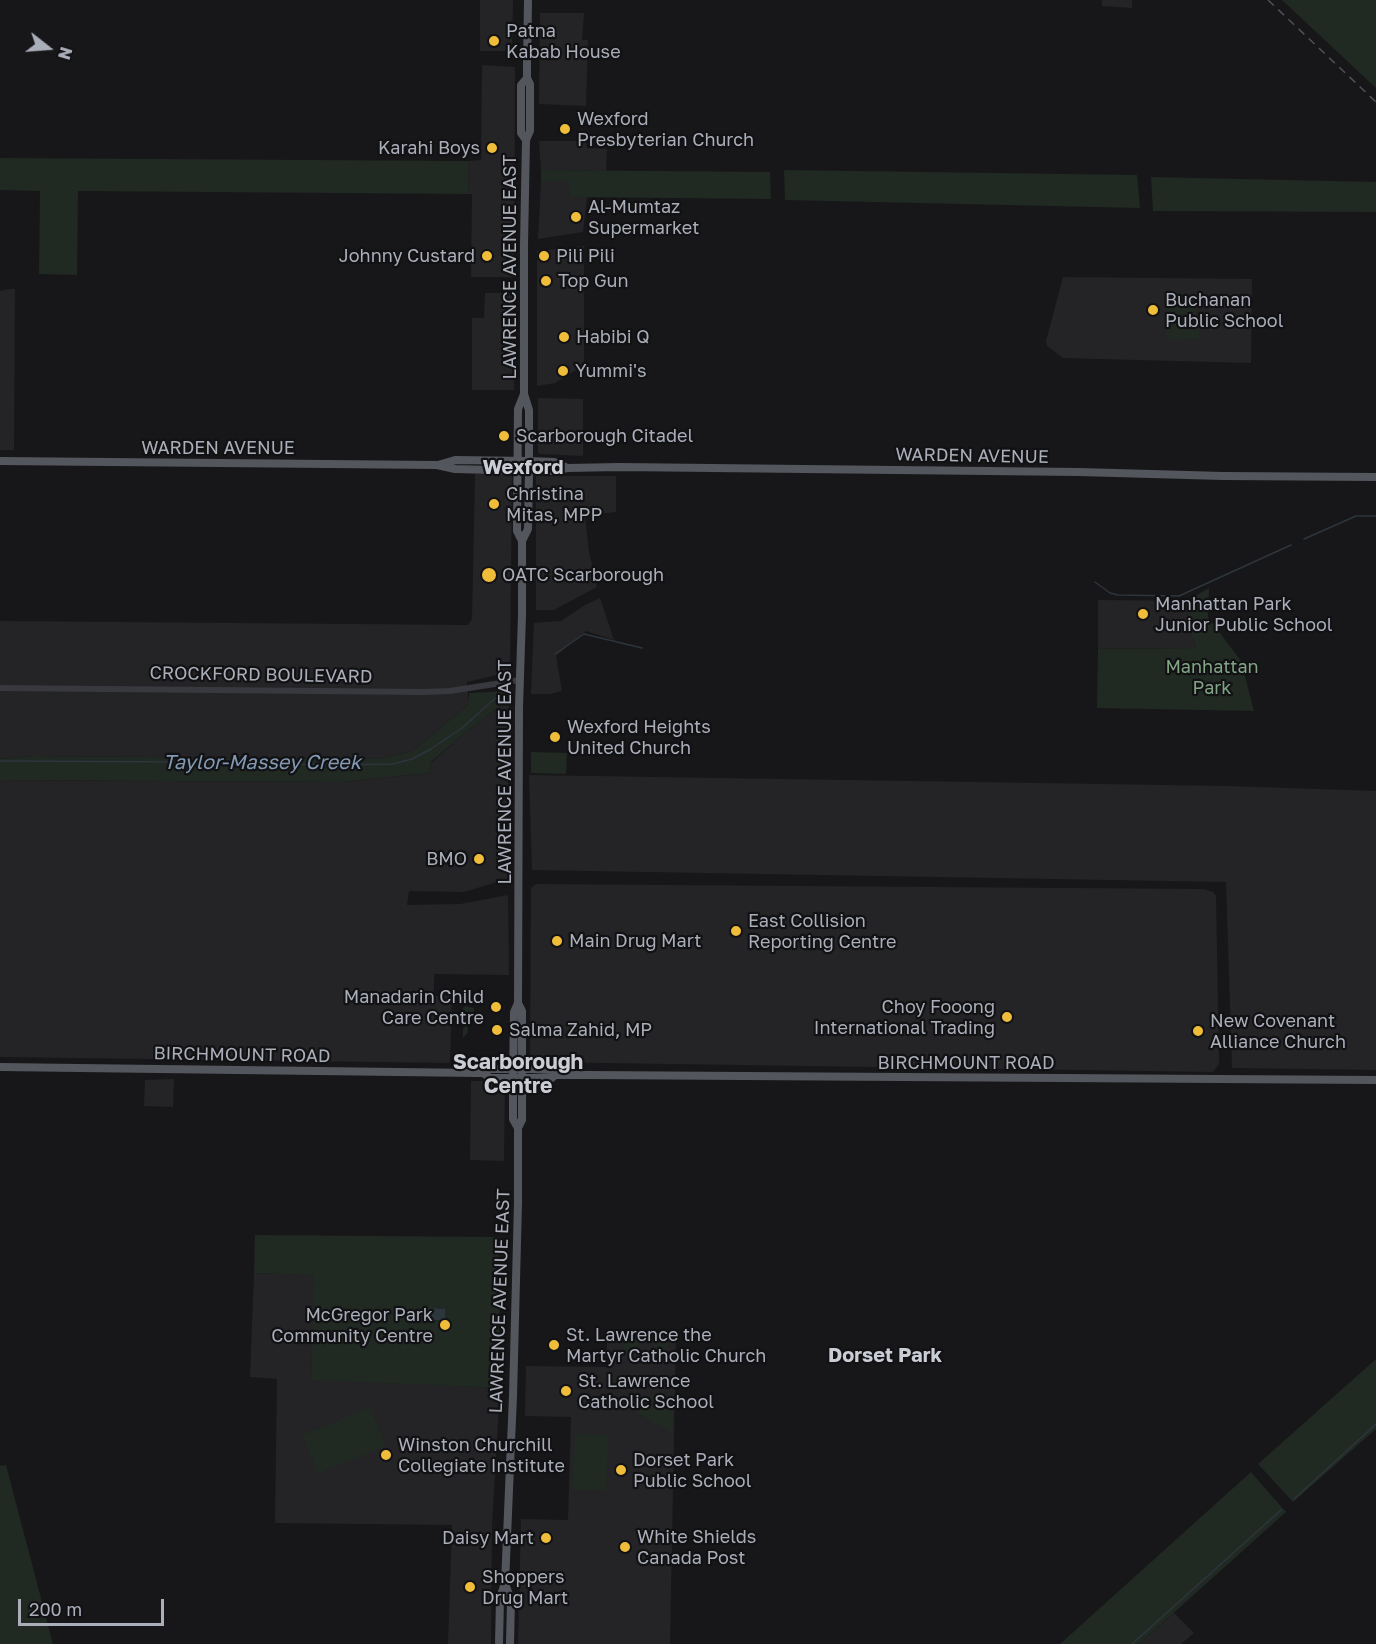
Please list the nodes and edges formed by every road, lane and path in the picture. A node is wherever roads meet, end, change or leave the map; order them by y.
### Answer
1 (528, 0) edge
2 (524, 394) junction
3 (0, 461) edge
4 (517, 461) junction
5 (529, 461) junction
6 (437, 465) junction
7 (567, 468) junction
8 (517, 471) junction
9 (529, 471) junction
10 (1376, 477) edge
11 (522, 541) junction
12 (520, 680) junction
13 (0, 688) edge
14 (518, 1003) junction
15 (0, 1067) edge
16 (513, 1074) junction
17 (522, 1074) junction
18 (1376, 1080) edge
19 (518, 1128) junction
20 (505, 1583) junction
21 (499, 1644) edge
22 (510, 1644) edge

1 - 2 main road, LAWRENCE AVENUE EAST
2 - 4 main road, LAWRENCE AVENUE EAST
2 - 5 main road, LAWRENCE AVENUE EAST
3 - 6 main road, WARDEN AVENUE
4 - 5 main road, WARDEN AVENUE
4 - 6 main road, WARDEN AVENUE
4 - 8 main road, LAWRENCE AVENUE EAST
5 - 7 main road, WARDEN AVENUE
5 - 9 main road, LAWRENCE AVENUE EAST
6 - 8 main road, WARDEN AVENUE
7 - 9 main road, WARDEN AVENUE
7 - 10 main road, WARDEN AVENUE
8 - 9 main road, WARDEN AVENUE
8 - 11 main road, LAWRENCE AVENUE EAST
9 - 11 main road, LAWRENCE AVENUE EAST
11 - 12 main road, LAWRENCE AVENUE EAST
12 - 13 street, CROCKFORD BOULEVARD
12 - 14 main road, LAWRENCE AVENUE EAST
14 - 16 main road, LAWRENCE AVENUE EAST
14 - 17 main road, LAWRENCE AVENUE EAST
15 - 16 main road, BIRCHMOUNT ROAD
16 - 17 main road, BIRCHMOUNT ROAD
16 - 19 main road, LAWRENCE AVENUE EAST
17 - 18 main road, BIRCHMOUNT ROAD
17 - 19 main road, LAWRENCE AVENUE EAST
19 - 20 main road, LAWRENCE AVENUE EAST
20 - 21 main road, LAWRENCE AVENUE EAST
20 - 22 main road, LAWRENCE AVENUE EAST

